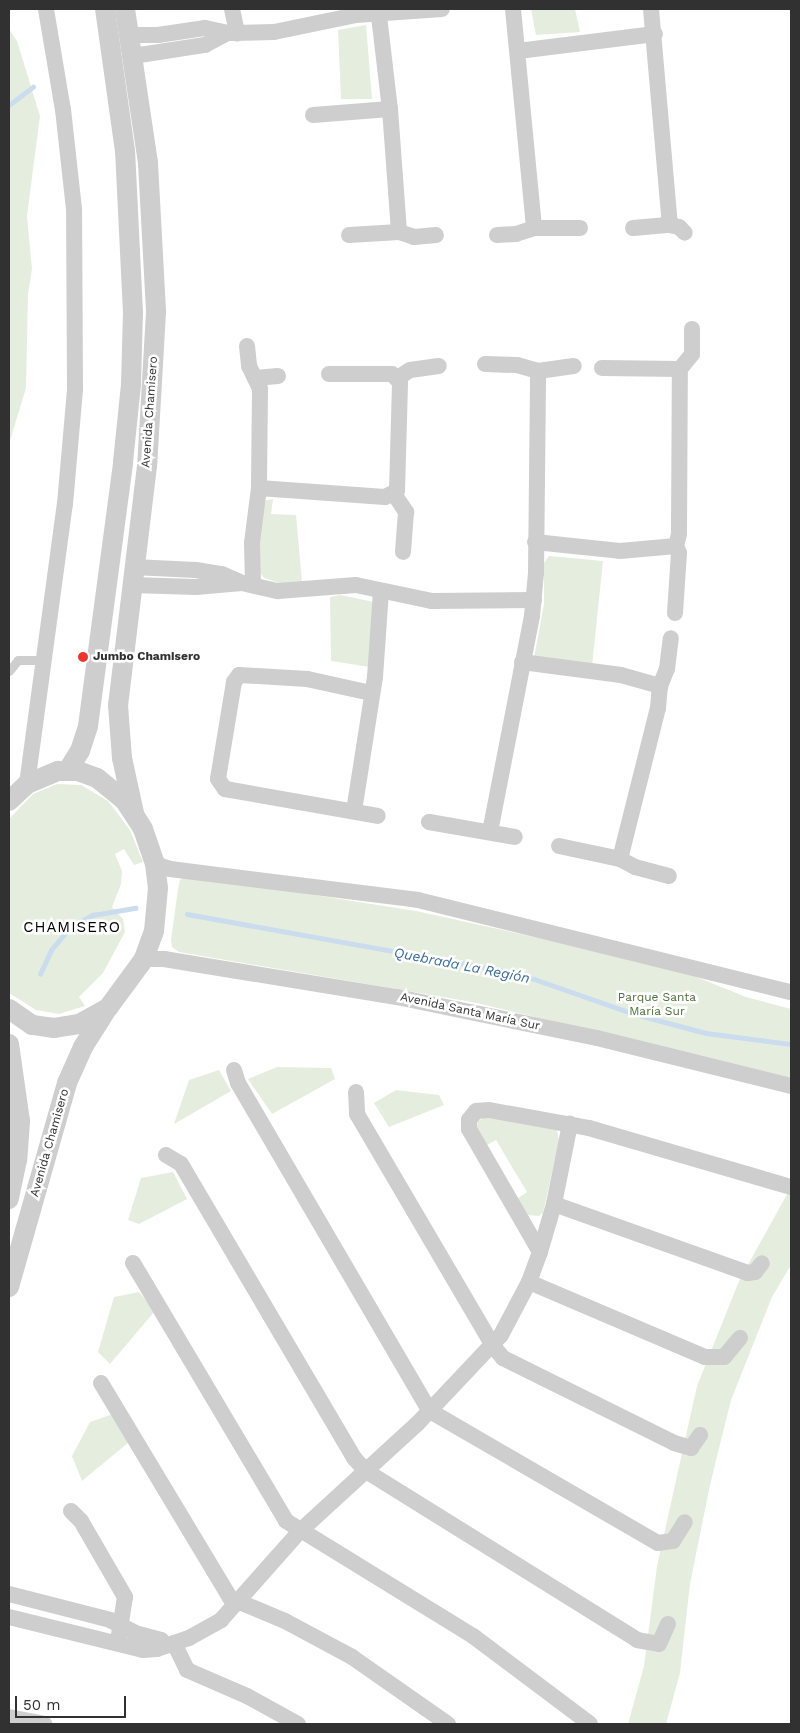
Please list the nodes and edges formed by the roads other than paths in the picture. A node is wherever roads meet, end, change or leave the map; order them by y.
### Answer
1 (46, 9) edge
2 (105, 9) edge
3 (125, 9) edge
4 (232, 9) edge
5 (442, 9) edge
6 (513, 9) edge
7 (651, 9) edge
8 (379, 16) junction
9 (232, 33) junction
10 (655, 34) junction
11 (130, 35) junction
12 (518, 51) junction
13 (133, 56) junction
14 (390, 109) junction
15 (313, 115) dead end
16 (670, 225) junction
17 (534, 228) junction
18 (580, 228) dead end
19 (633, 228) dead end
20 (399, 232) junction
21 (685, 233) dead end
22 (349, 235) dead end
23 (436, 235) dead end
24 (497, 235) dead end
25 (692, 329) dead end
26 (247, 346) dead end
27 (485, 364) dead end
28 (439, 366) dead end
29 (574, 366) dead end
30 (602, 368) dead end
31 (680, 369) junction
32 (538, 371) junction
33 (329, 374) dead end
34 (278, 376) dead end
35 (254, 378) junction
36 (398, 378) junction
37 (259, 488) junction
38 (394, 494) junction
39 (535, 542) junction
40 (676, 546) junction
41 (403, 552) dead end
42 (133, 576) junction
43 (248, 583) junction
44 (380, 592) junction
45 (534, 600) junction
46 (676, 613) dead end
47 (671, 638) dead end
48 (44, 660) junction
49 (522, 662) junction
50 (9, 672) edge
51 (660, 686) junction
52 (371, 693) junction
53 (68, 770) junction
54 (28, 784) junction
55 (9, 801) edge
56 (354, 812) junction
57 (134, 814) junction
58 (378, 816) dead end
59 (429, 822) dead end
60 (490, 832) junction
61 (515, 837) dead end
62 (559, 846) dead end
63 (620, 859) junction
64 (155, 864) junction
65 (669, 876) dead end
66 (144, 959) junction
67 (791, 992) edge
68 (108, 1008) junction
69 (9, 1009) edge
70 (9, 1044) edge
71 (234, 1070) dead end
72 (791, 1086) edge
73 (356, 1092) dead end
74 (570, 1124) junction
75 (166, 1155) dead end
76 (791, 1187) edge
77 (9, 1199) edge
78 (554, 1204) junction
79 (540, 1252) junction
80 (762, 1262) dead end
81 (133, 1263) dead end
82 (530, 1282) junction
83 (9, 1286) edge
84 (740, 1338) dead end
85 (493, 1346) junction
86 (101, 1383) dead end
87 (430, 1411) junction
88 (700, 1435) dead end
89 (366, 1471) junction
90 (71, 1511) dead end
91 (685, 1522) dead end
92 (299, 1532) junction
93 (9, 1594) edge
94 (238, 1603) junction
95 (9, 1617) edge
96 (668, 1624) dead end
97 (122, 1627) junction
98 (170, 1644) junction
99 (117, 1645) junction
100 (9, 1717) edge
101 (44, 1724) edge
102 (298, 1724) edge
103 (448, 1724) edge
104 (590, 1724) edge

1 - 48 street
2 - 53 street, Avenida Chamisero
3 - 11 street, Avenida Chamisero
4 - 9 street
5 - 8 street
6 - 12 street
7 - 10 street
8 - 9 street
8 - 14 street
9 - 11 street
9 - 13 street
10 - 12 street
10 - 16 street
11 - 13 street, Avenida Chamisero
12 - 17 street
13 - 42 street, Avenida Chamisero
14 - 15 street
14 - 20 street
16 - 19 street
16 - 21 street
17 - 18 street
17 - 24 street
20 - 22 street
20 - 23 street
25 - 31 street
26 - 35 street
27 - 32 street
28 - 36 street
29 - 32 street
30 - 31 street
31 - 40 street
32 - 39 street
33 - 36 street
34 - 35 street
35 - 37 street
36 - 38 street
37 - 38 street
37 - 43 street
38 - 41 street
39 - 40 street
39 - 45 street
40 - 46 street
42 - 43 street
42 - 57 street, Avenida Chamisero
43 - 44 street
44 - 45 street
44 - 52 street
45 - 49 street
47 - 51 street
48 - 50 lane
48 - 54 street
49 - 51 street
49 - 60 street
51 - 63 street
52 - 56 street
52 - 56 street
53 - 54 street
53 - 57 street
54 - 55 street
56 - 58 street
57 - 64 street
59 - 60 street
60 - 61 street
62 - 63 street
63 - 65 street
64 - 66 street
64 - 67 street
66 - 68 street, Avenida Chamisero
66 - 72 street, Avenida Santa María Sur
68 - 69 street
68 - 83 street, Avenida Chamisero
70 - 77 street, Avenida Chamisero
71 - 87 street
73 - 85 street
74 - 76 street
74 - 78 street
74 - 79 street
75 - 89 street
78 - 79 street
78 - 80 street
79 - 82 street
81 - 92 street
82 - 84 street
82 - 85 street
85 - 87 street
85 - 88 street
86 - 94 street
87 - 89 street
87 - 91 street
89 - 92 street
89 - 96 street
90 - 97 street
92 - 94 street
92 - 104 street
93 - 97 street
94 - 98 street
94 - 103 street
95 - 99 street
97 - 98 street
97 - 99 street
98 - 99 street
98 - 102 street
100 - 101 street

